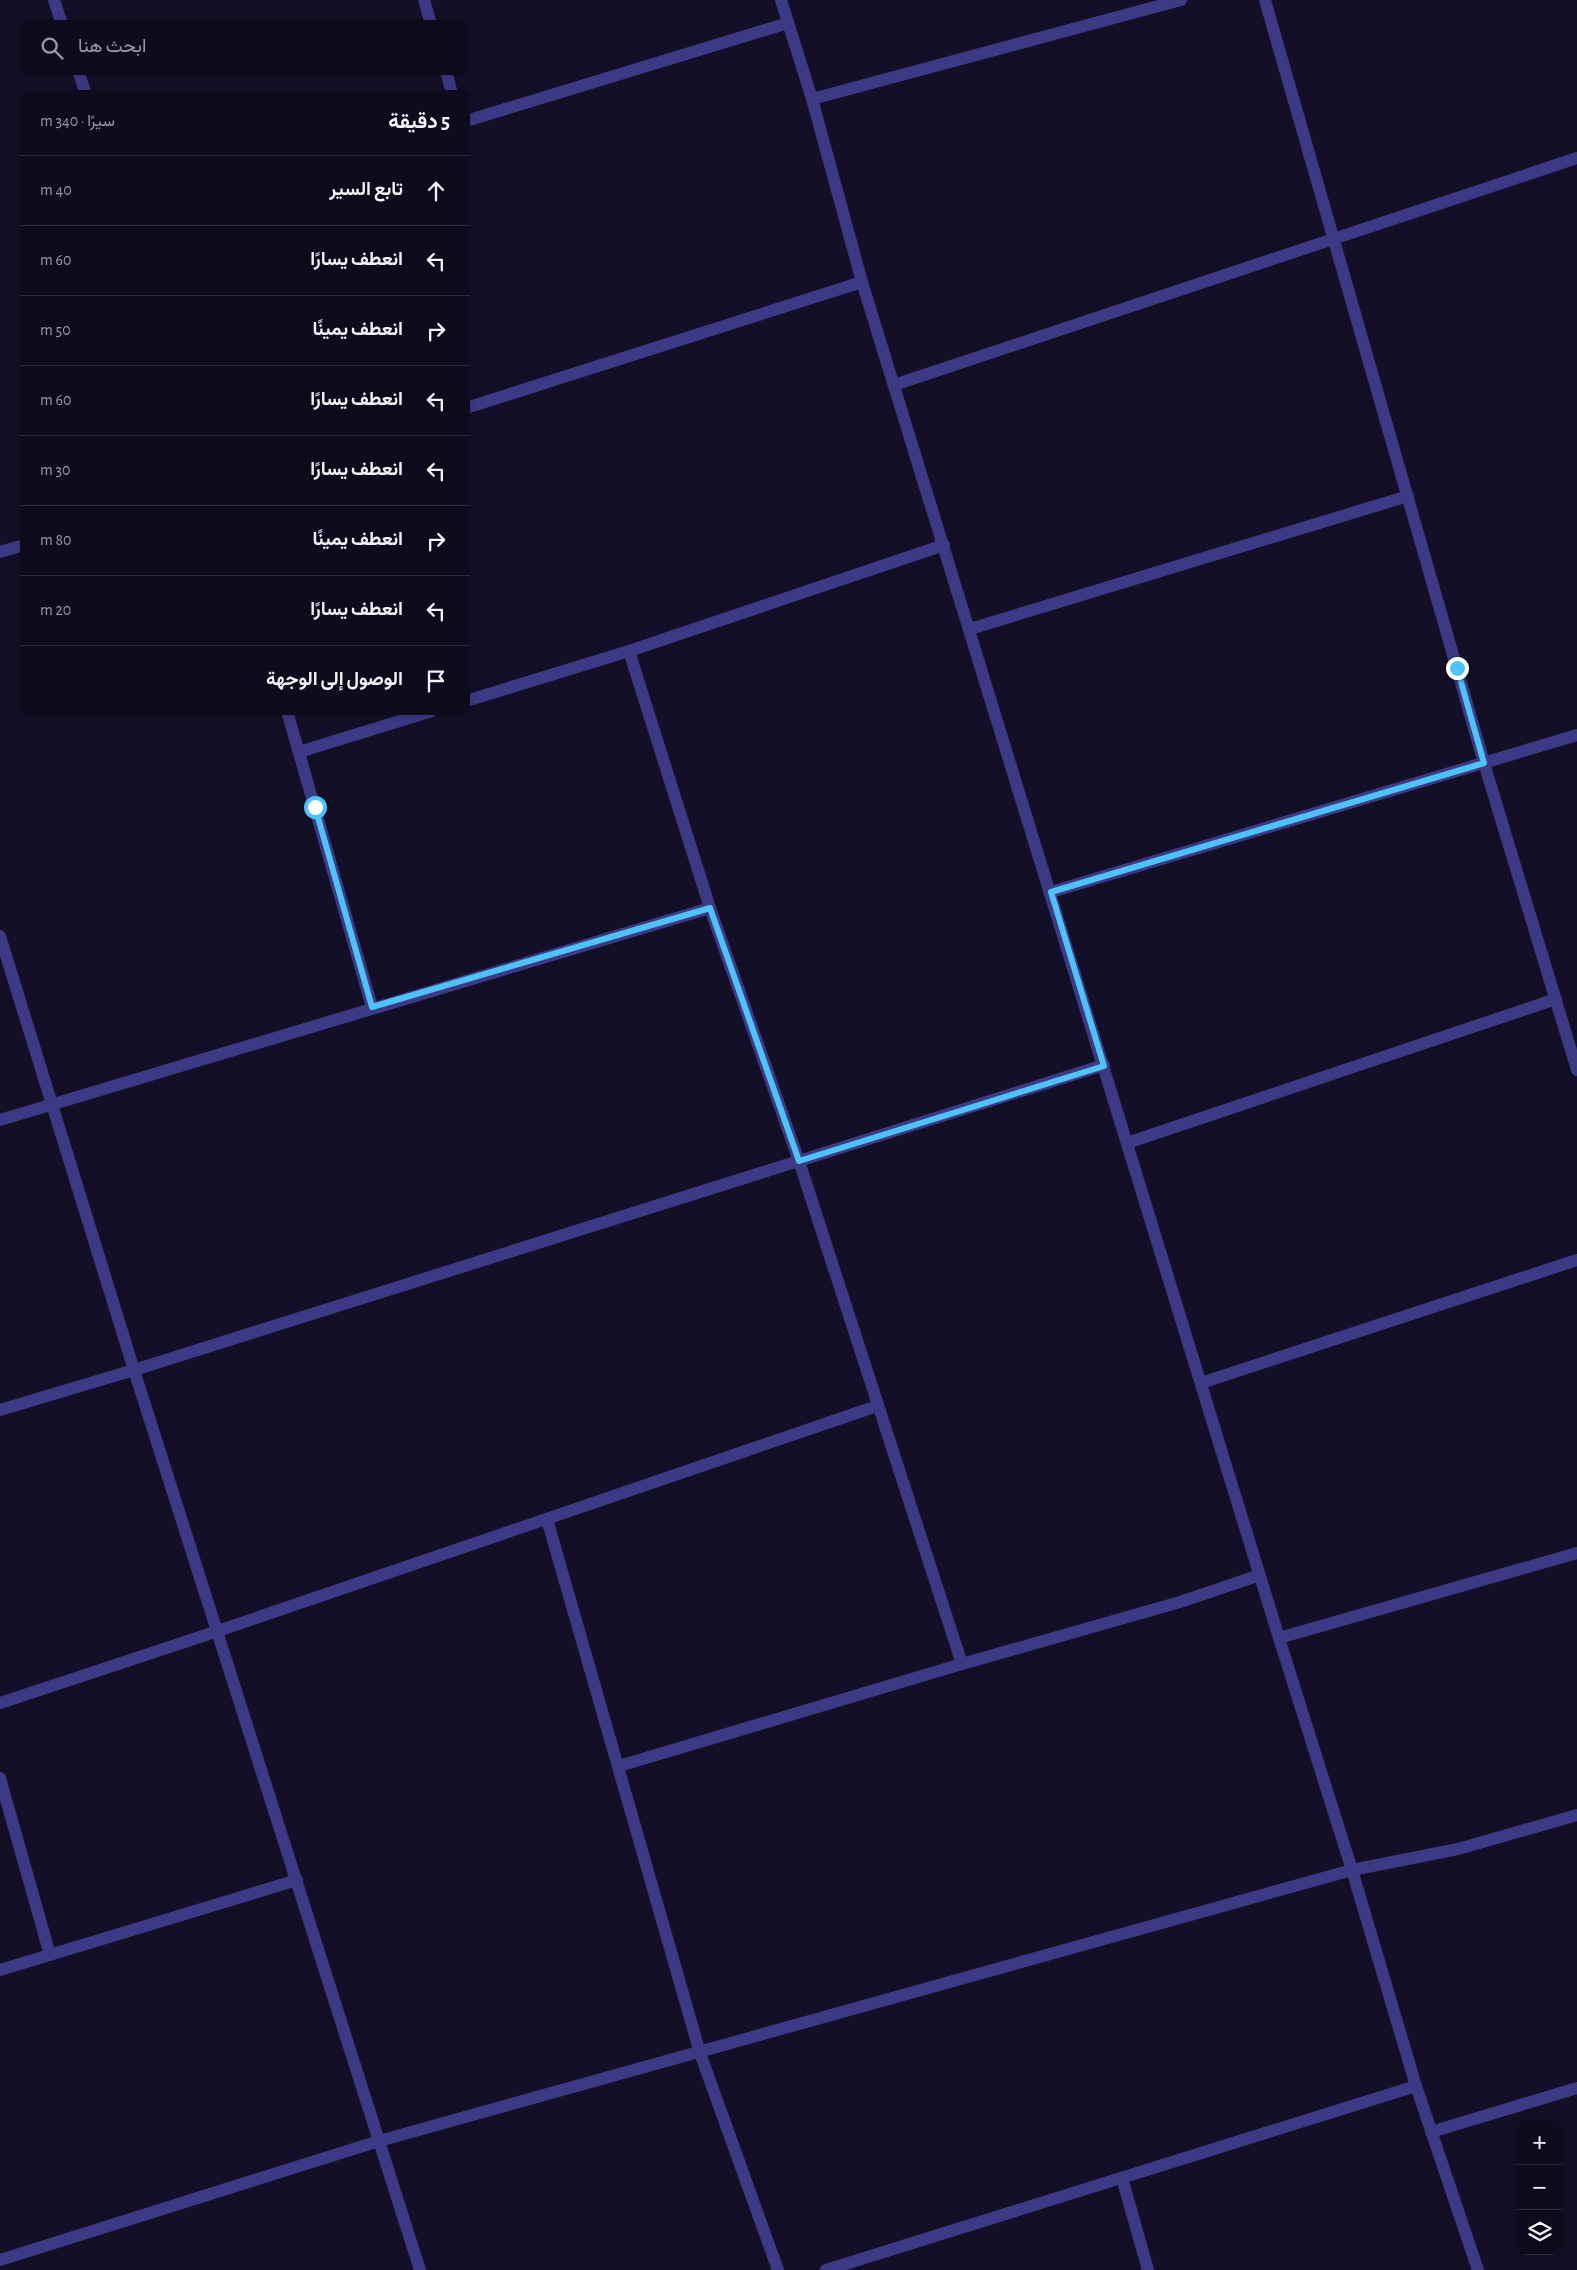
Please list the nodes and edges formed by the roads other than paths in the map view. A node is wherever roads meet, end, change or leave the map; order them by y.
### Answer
1 (54, 0) edge
2 (424, 0) edge
3 (781, 0) edge
4 (1181, 0) edge
5 (1265, 0) edge
6 (61, 20) edge
7 (431, 20) edge
8 (788, 23) junction
9 (79, 75) edge
10 (447, 75) edge
11 (85, 90) edge
12 (451, 90) edge
13 (812, 99) junction
14 (470, 120) edge
15 (1577, 158) edge
16 (1333, 238) junction
17 (862, 282) junction
18 (894, 385) junction
19 (470, 407) edge
20 (1408, 496) junction
21 (944, 545) junction
22 (20, 546) edge
23 (0, 552) edge
24 (970, 629) junction
25 (629, 651) junction
26 (470, 700) edge
27 (288, 715) edge
28 (419, 715) edge
29 (1577, 735) edge
30 (299, 752) junction
31 (1484, 763) junction
32 (1051, 892) junction
33 (710, 908) junction
34 (0, 936) edge
35 (1556, 999) junction
36 (372, 1007) junction
37 (1104, 1066) junction
38 (1577, 1070) edge
39 (52, 1105) junction
40 (0, 1120) edge
41 (1128, 1143) junction
42 (799, 1161) junction
43 (1577, 1260) edge
44 (134, 1370) junction
45 (1201, 1383) junction
46 (877, 1406) junction
47 (0, 1410) edge
48 (547, 1519) junction
49 (1577, 1553) edge
50 (1260, 1575) junction
51 (218, 1631) junction
52 (1279, 1638) junction
53 (962, 1664) junction
54 (0, 1703) edge
55 (619, 1766) junction
56 (0, 1778) edge
57 (1577, 1815) edge
58 (1352, 1870) junction
59 (298, 1880) junction
60 (50, 1955) junction
61 (0, 1970) edge
62 (700, 2053) junction
63 (1416, 2086) junction
64 (1577, 2088) edge
65 (1431, 2132) junction
66 (379, 2141) junction
67 (1122, 2178) junction
68 (0, 2260) edge
69 (420, 2270) edge
70 (778, 2270) edge
71 (826, 2270) edge
72 (1148, 2270) edge
73 (1478, 2270) edge

1 - 6 street
2 - 7 street
3 - 8 street
4 - 13 street
5 - 16 street
8 - 13 street
8 - 14 street
9 - 11 street
10 - 12 street
13 - 17 street
15 - 16 street
16 - 18 street
16 - 20 street
17 - 18 street
17 - 19 street
18 - 21 street
20 - 24 street
20 - 31 street
21 - 24 street
21 - 25 street
22 - 23 street
24 - 32 street
25 - 26 street
25 - 33 street
27 - 30 street
28 - 30 street
29 - 31 street
30 - 36 street
31 - 32 street
31 - 35 street
32 - 37 street
33 - 36 street
33 - 42 street
34 - 39 street
35 - 38 street
35 - 41 street
36 - 39 street
37 - 41 street
37 - 42 street
39 - 40 street
39 - 44 street
41 - 45 street
42 - 44 street
42 - 46 street
43 - 45 street
44 - 47 street
44 - 51 street
45 - 50 street
46 - 48 street
46 - 53 street
48 - 51 street
48 - 55 street
49 - 52 street
50 - 52 street
50 - 53 street
51 - 54 street
51 - 59 street
52 - 58 street
53 - 55 street
55 - 62 street
56 - 60 street
57 - 58 street
58 - 62 street
58 - 63 street
59 - 60 street
59 - 66 street
60 - 61 street
62 - 66 street
62 - 70 street
63 - 65 street
63 - 67 street
64 - 65 street
65 - 73 street
66 - 68 street
66 - 69 street
67 - 71 street
67 - 72 street

